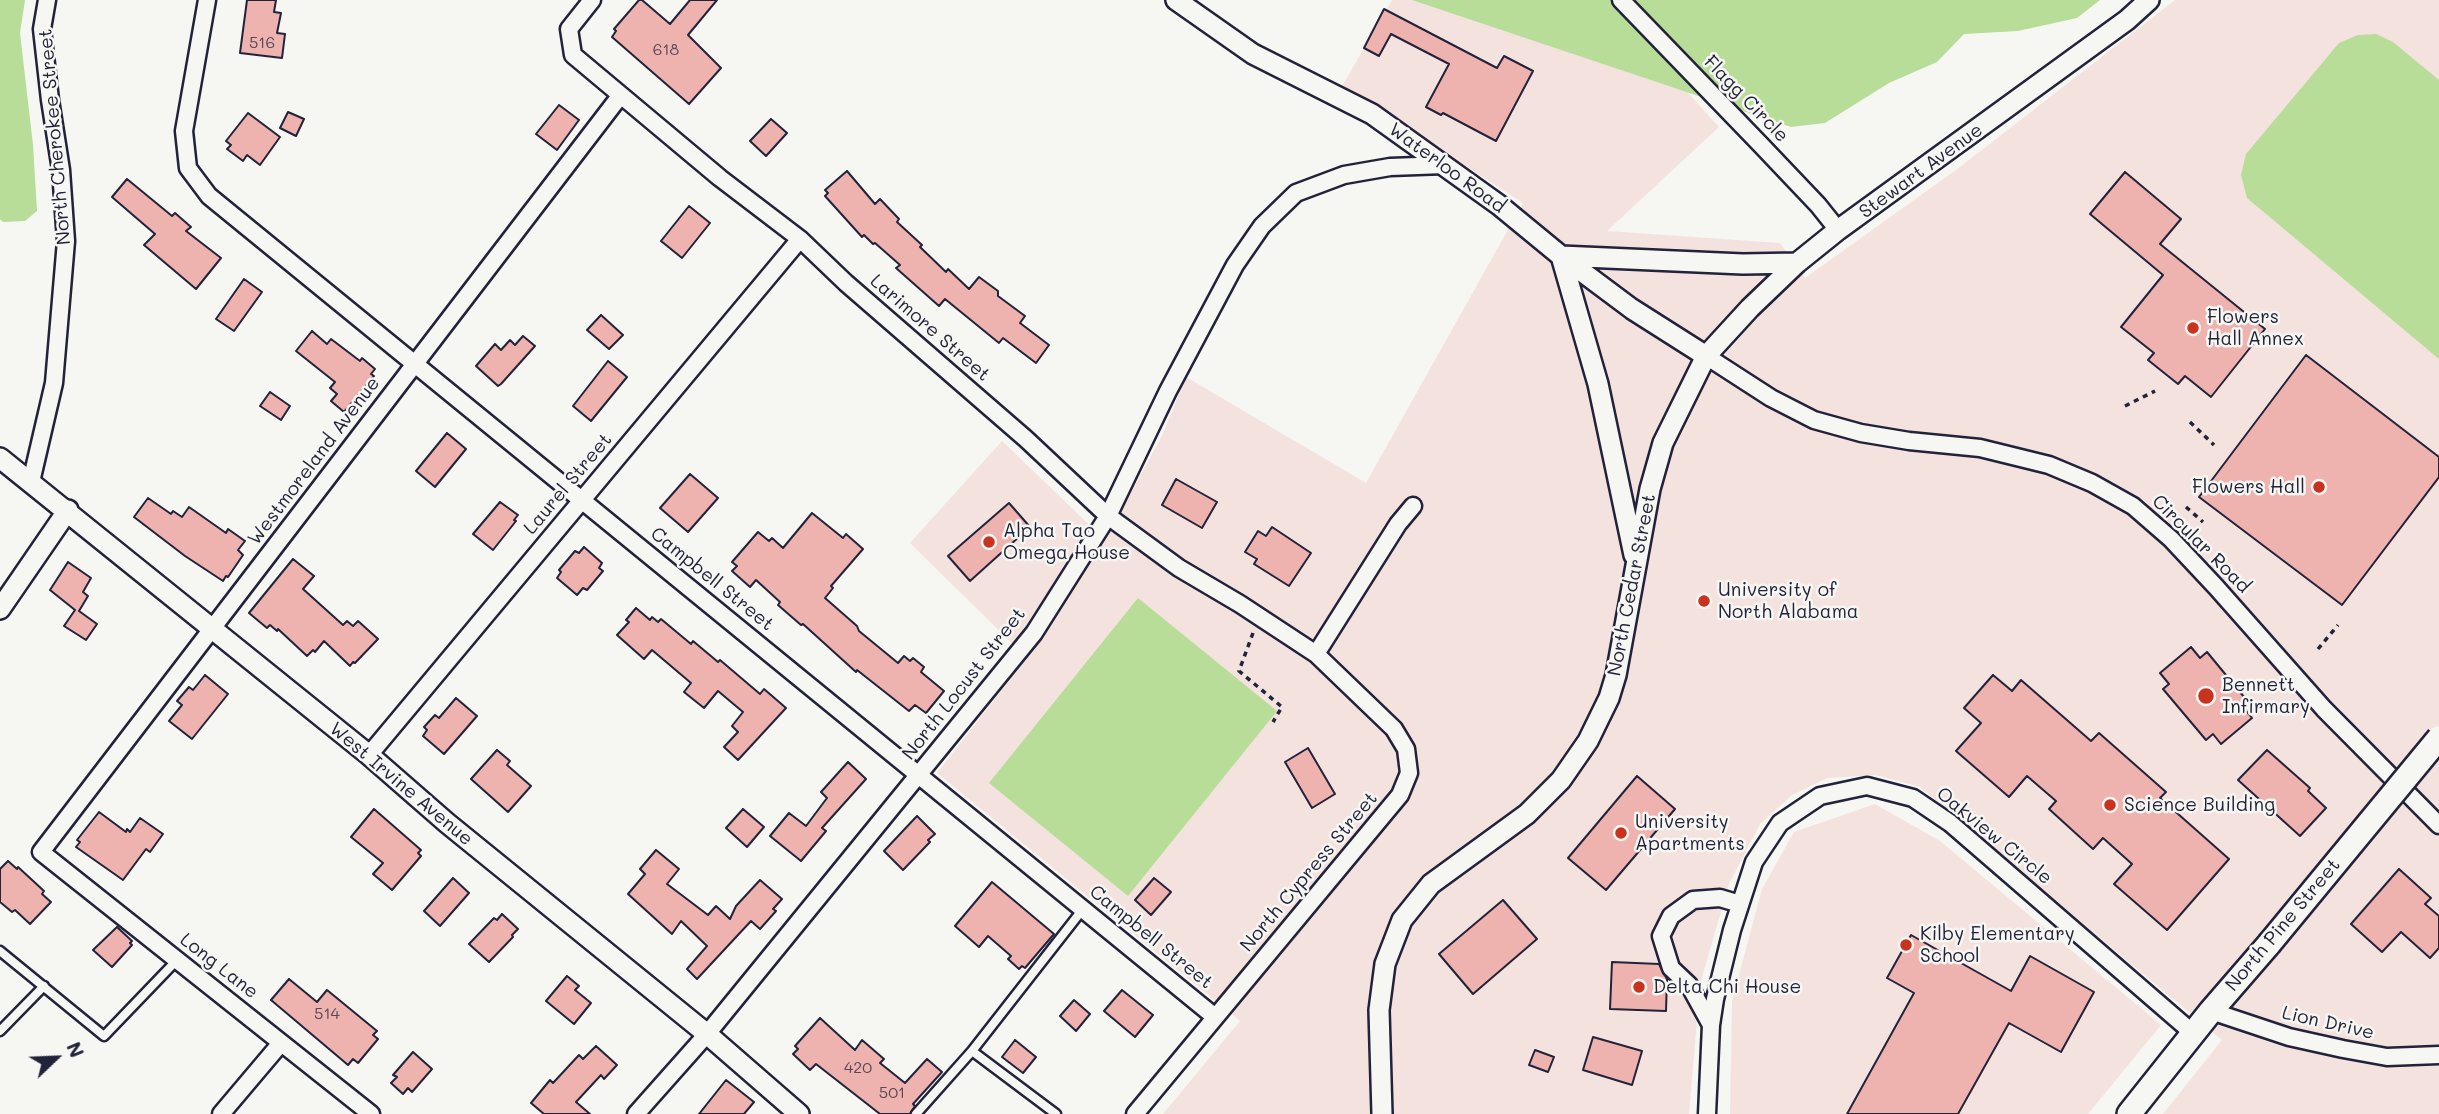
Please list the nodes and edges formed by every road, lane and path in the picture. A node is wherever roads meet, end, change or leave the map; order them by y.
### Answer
1 (47, 0) edge
2 (207, 0) edge
3 (1176, 0) edge
4 (1621, 0) edge
5 (2149, 0) edge
6 (590, 2) edge
7 (620, 96) junction
8 (1445, 165) junction
9 (1838, 230) junction
10 (800, 239) junction
11 (1561, 256) junction
12 (1797, 263) junction
13 (1706, 356) junction
14 (416, 363) junction
15 (2155, 391) dead end
16 (2125, 405) dead end
17 (2190, 422) dead end
18 (2214, 445) dead end
19 (0, 458) edge
20 (31, 482) junction
21 (582, 500) junction
22 (1413, 506) dead end
23 (2186, 507) dead end
24 (68, 510) junction
25 (1108, 516) junction
26 (2203, 522) dead end
27 (1636, 564) junction
28 (0, 609) edge
29 (2338, 625) dead end
30 (212, 629) junction
31 (1253, 633) dead end
32 (2318, 649) dead end
33 (1316, 654) junction
34 (1273, 722) dead end
35 (2439, 738) edge
36 (369, 755) junction
37 (919, 775) junction
38 (2439, 824) edge
39 (41, 852) joint
40 (1740, 904) junction
41 (1083, 909) junction
42 (0, 951) edge
43 (177, 960) junction
44 (44, 986) junction
45 (2211, 1012) junction
46 (1215, 1017) junction
47 (1711, 1025) junction
48 (0, 1031) edge
49 (707, 1034) junction
50 (2194, 1034) junction
51 (281, 1043) junction
52 (972, 1051) junction
53 (2439, 1055) edge
54 (221, 1114) edge
55 (371, 1114) edge
56 (636, 1114) edge
57 (799, 1114) edge
58 (916, 1114) edge
59 (1056, 1114) edge
60 (1135, 1114) edge
61 (1382, 1114) edge
62 (1707, 1114) edge
63 (2129, 1114) edge

1 - 20 street, North Cherokee Street
2 - 14 street, Campbell Street
3 - 8 street, Waterloo Road
4 - 9 street, Flagg Circle
5 - 9 street, Stewart Avenue
6 - 7 street, Larimore Street
7 - 10 street, Larimore Street
7 - 14 street, Westmoreland Avenue
8 - 11 street, Waterloo Road
8 - 25 street, North Locust Street
9 - 12 street, Stewart Avenue
10 - 21 street, Laurel Street
10 - 25 street, Larimore Street
11 - 12 street
11 - 13 street, Waterloo Road
11 - 27 street
12 - 13 street, Stewart Avenue
13 - 27 street, North Cedar Street
13 - 38 street, Circular Road
14 - 21 street, Campbell Street
14 - 30 street, Westmoreland Avenue
15 - 16 path
17 - 18 path
19 - 20 street, West Irvine Avenue
20 - 24 street, West Irvine Avenue
21 - 36 street, Laurel Street
21 - 37 street, Campbell Street
22 - 33 street
23 - 26 path
24 - 28 street
24 - 30 street, West Irvine Avenue
25 - 33 street, Larimore Street
25 - 37 street, North Locust Street
27 - 61 street, North Cedar Street
29 - 32 path
30 - 36 street, West Irvine Avenue
30 - 39 street, Westmoreland Avenue
31 - 34 path
33 - 46 street, North Cypress Street
35 - 45 main road, North Pine Street, bridge
36 - 49 street, West Irvine Avenue
37 - 41 street, Campbell Street
37 - 49 street, North Locust Street
39 - 43 street, Long Lane
40 - 47 street, Oakview Circle
40 - 47 street
40 - 50 street, Oakview Circle
41 - 46 street, Campbell Street
41 - 52 lane
42 - 44 lane
43 - 44 lane
43 - 51 street, Long Lane
44 - 48 lane
45 - 50 main road, North Pine Street
45 - 53 street, Lion Drive
46 - 60 street, North Cypress Street
47 - 62 street, Oakview Circle
49 - 56 street, North Locust Street
49 - 57 street, West Irvine Avenue
50 - 63 main road, North Pine Street
51 - 54 street
51 - 55 street, Long Lane
52 - 58 lane
52 - 59 lane

